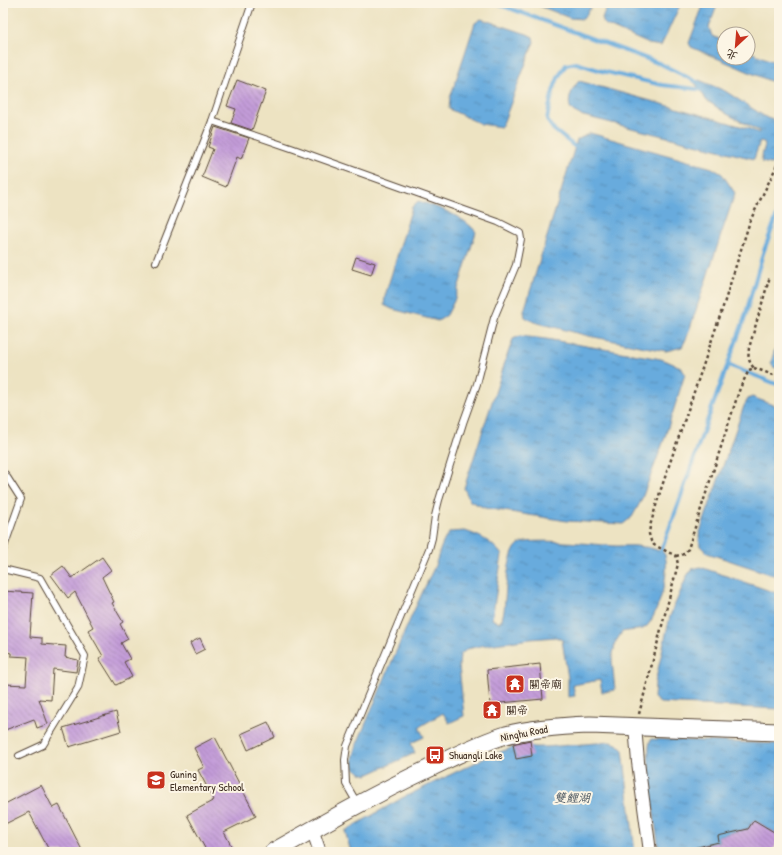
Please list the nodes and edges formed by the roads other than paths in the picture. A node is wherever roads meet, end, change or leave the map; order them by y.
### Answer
1 (252, 3) edge
2 (212, 121) junction
3 (156, 262) dead end
4 (3, 473) edge
5 (3, 550) edge
6 (3, 569) edge
7 (635, 726) junction
8 (779, 732) edge
9 (19, 756) dead end
10 (358, 805) junction
11 (312, 830) junction
12 (273, 852) edge
13 (320, 852) edge
14 (650, 852) edge

1 - 2 lane
2 - 3 lane
2 - 10 lane
4 - 5 lane
6 - 9 lane
7 - 8 main road, Ninghu Road
7 - 10 main road, Ninghu Road
7 - 14 street
10 - 11 main road, Ninghu Road
11 - 12 main road, Ninghu Road
11 - 13 street

